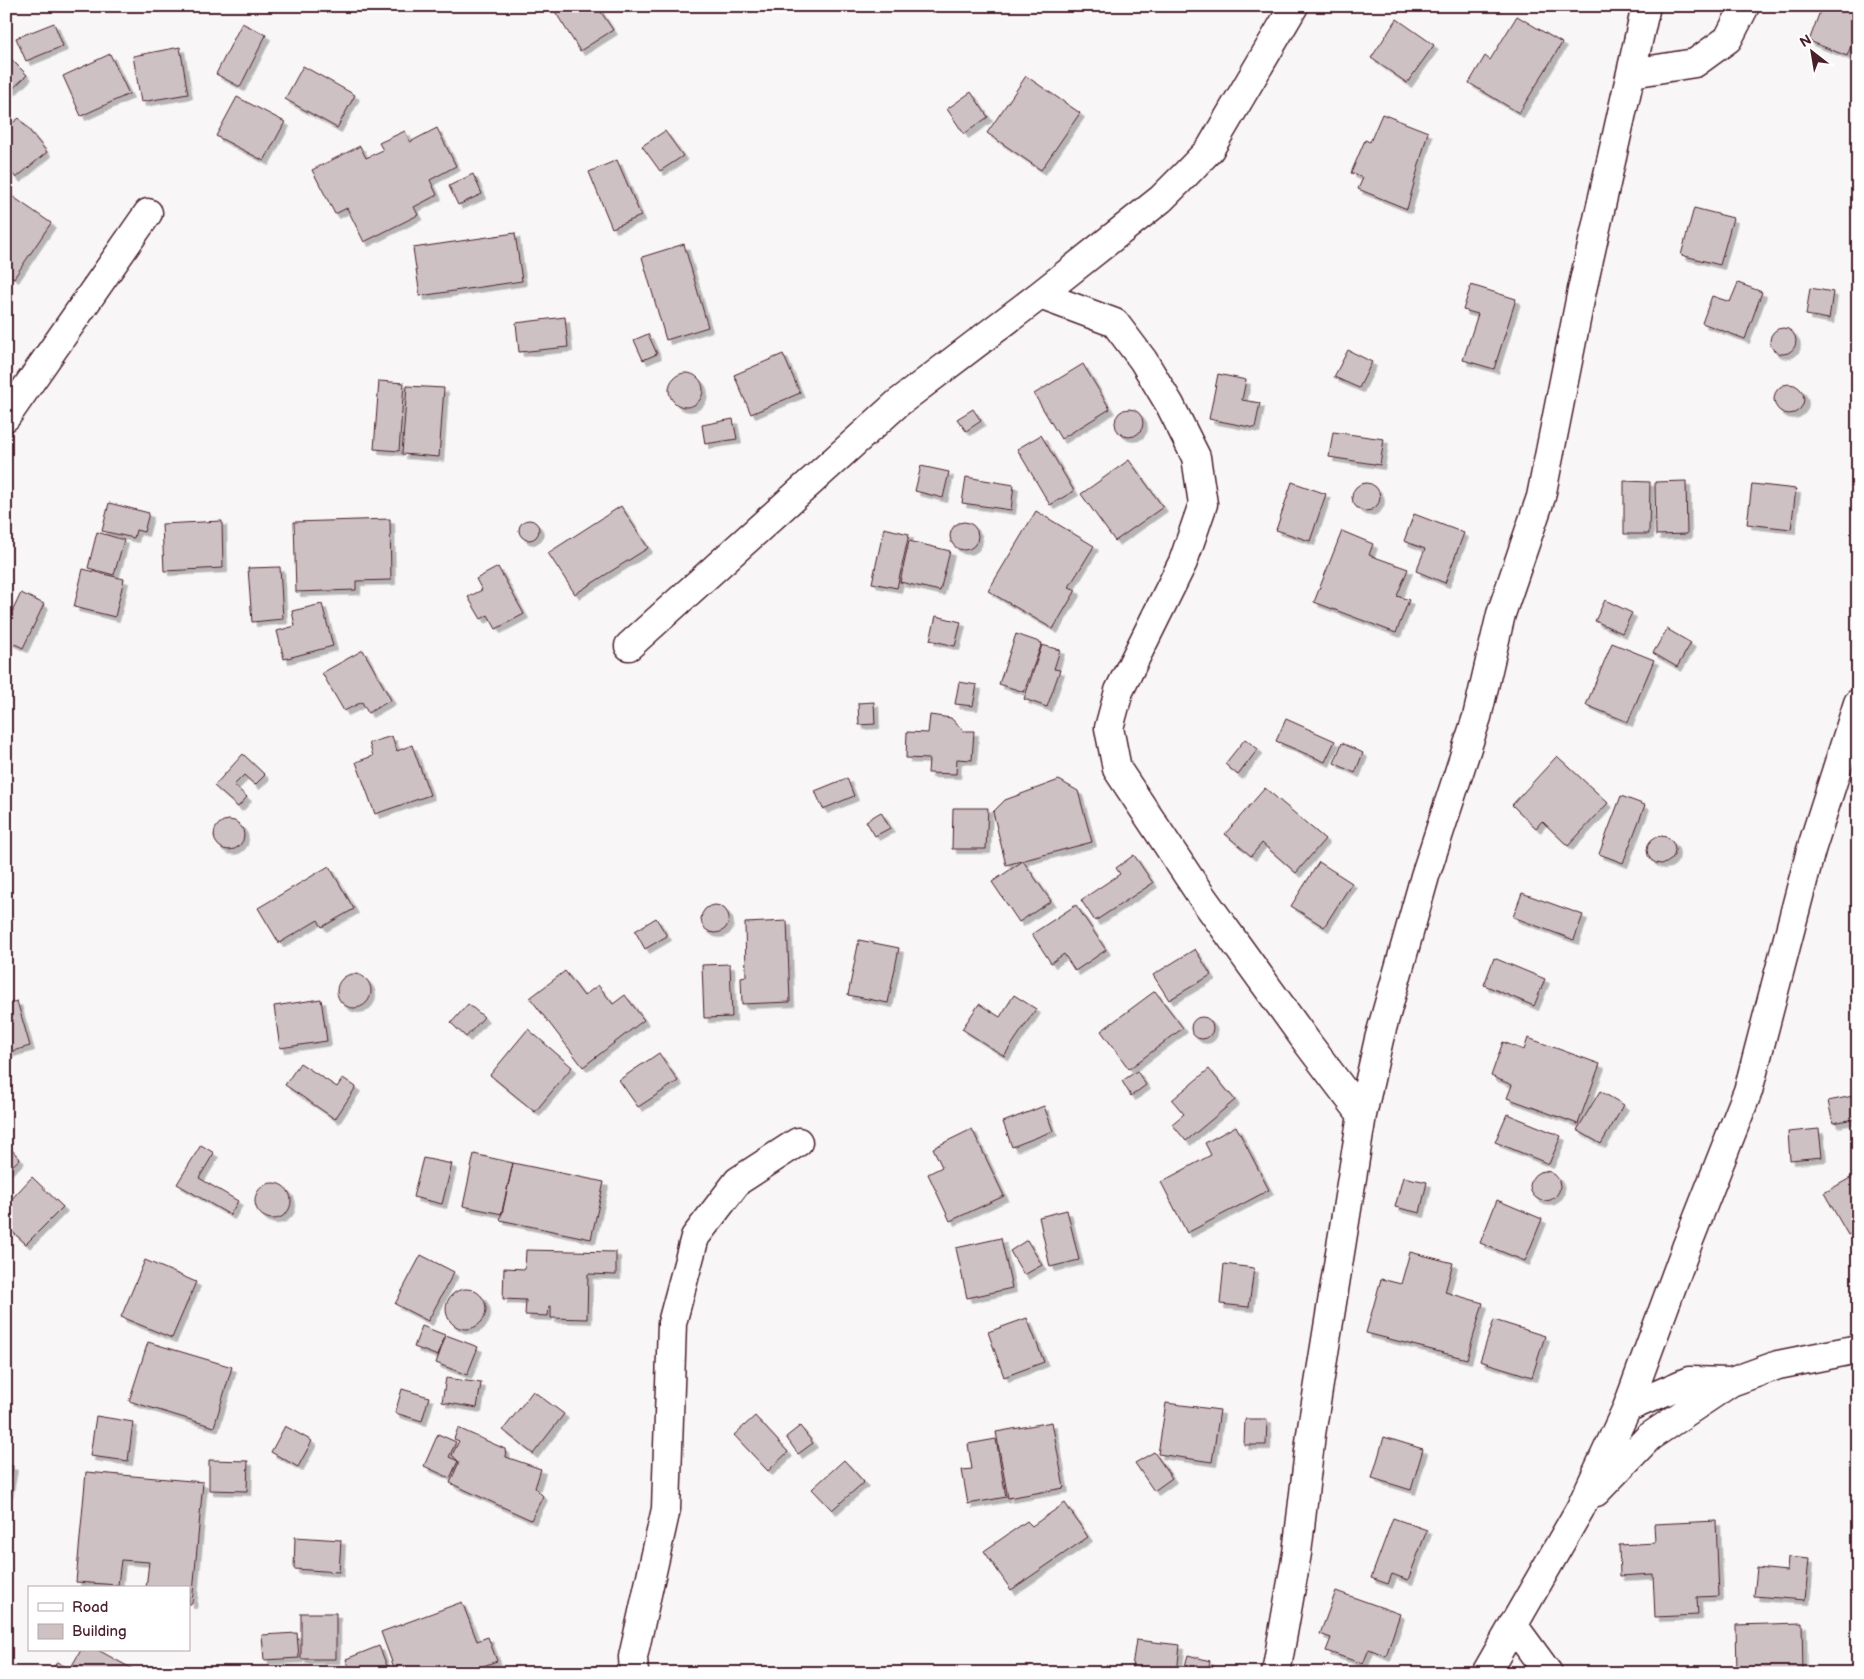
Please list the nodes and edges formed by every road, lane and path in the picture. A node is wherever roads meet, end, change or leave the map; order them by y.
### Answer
1 (1294, 6) edge
2 (1646, 6) edge
3 (1744, 6) edge
4 (1632, 73) junction
5 (148, 213) dead end
6 (1040, 296) junction
7 (6, 417) edge
8 (629, 646) dead end
9 (1858, 703) edge
10 (1362, 1115) junction
11 (798, 1142) dead end
12 (1858, 1349) edge
13 (1731, 1382) junction
14 (1627, 1408) junction
15 (1580, 1510) junction
16 (1513, 1625) junction
17 (634, 1673) edge
18 (1276, 1673) edge
19 (1486, 1673) edge
20 (1548, 1673) edge

1 - 6 street
2 - 4 street
3 - 4 street
4 - 10 street
5 - 7 street
6 - 8 street
6 - 10 street
9 - 14 street
10 - 18 street
11 - 17 street
12 - 13 street
13 - 14 street
13 - 15 street
14 - 15 street
15 - 16 street
16 - 19 street
16 - 20 street

